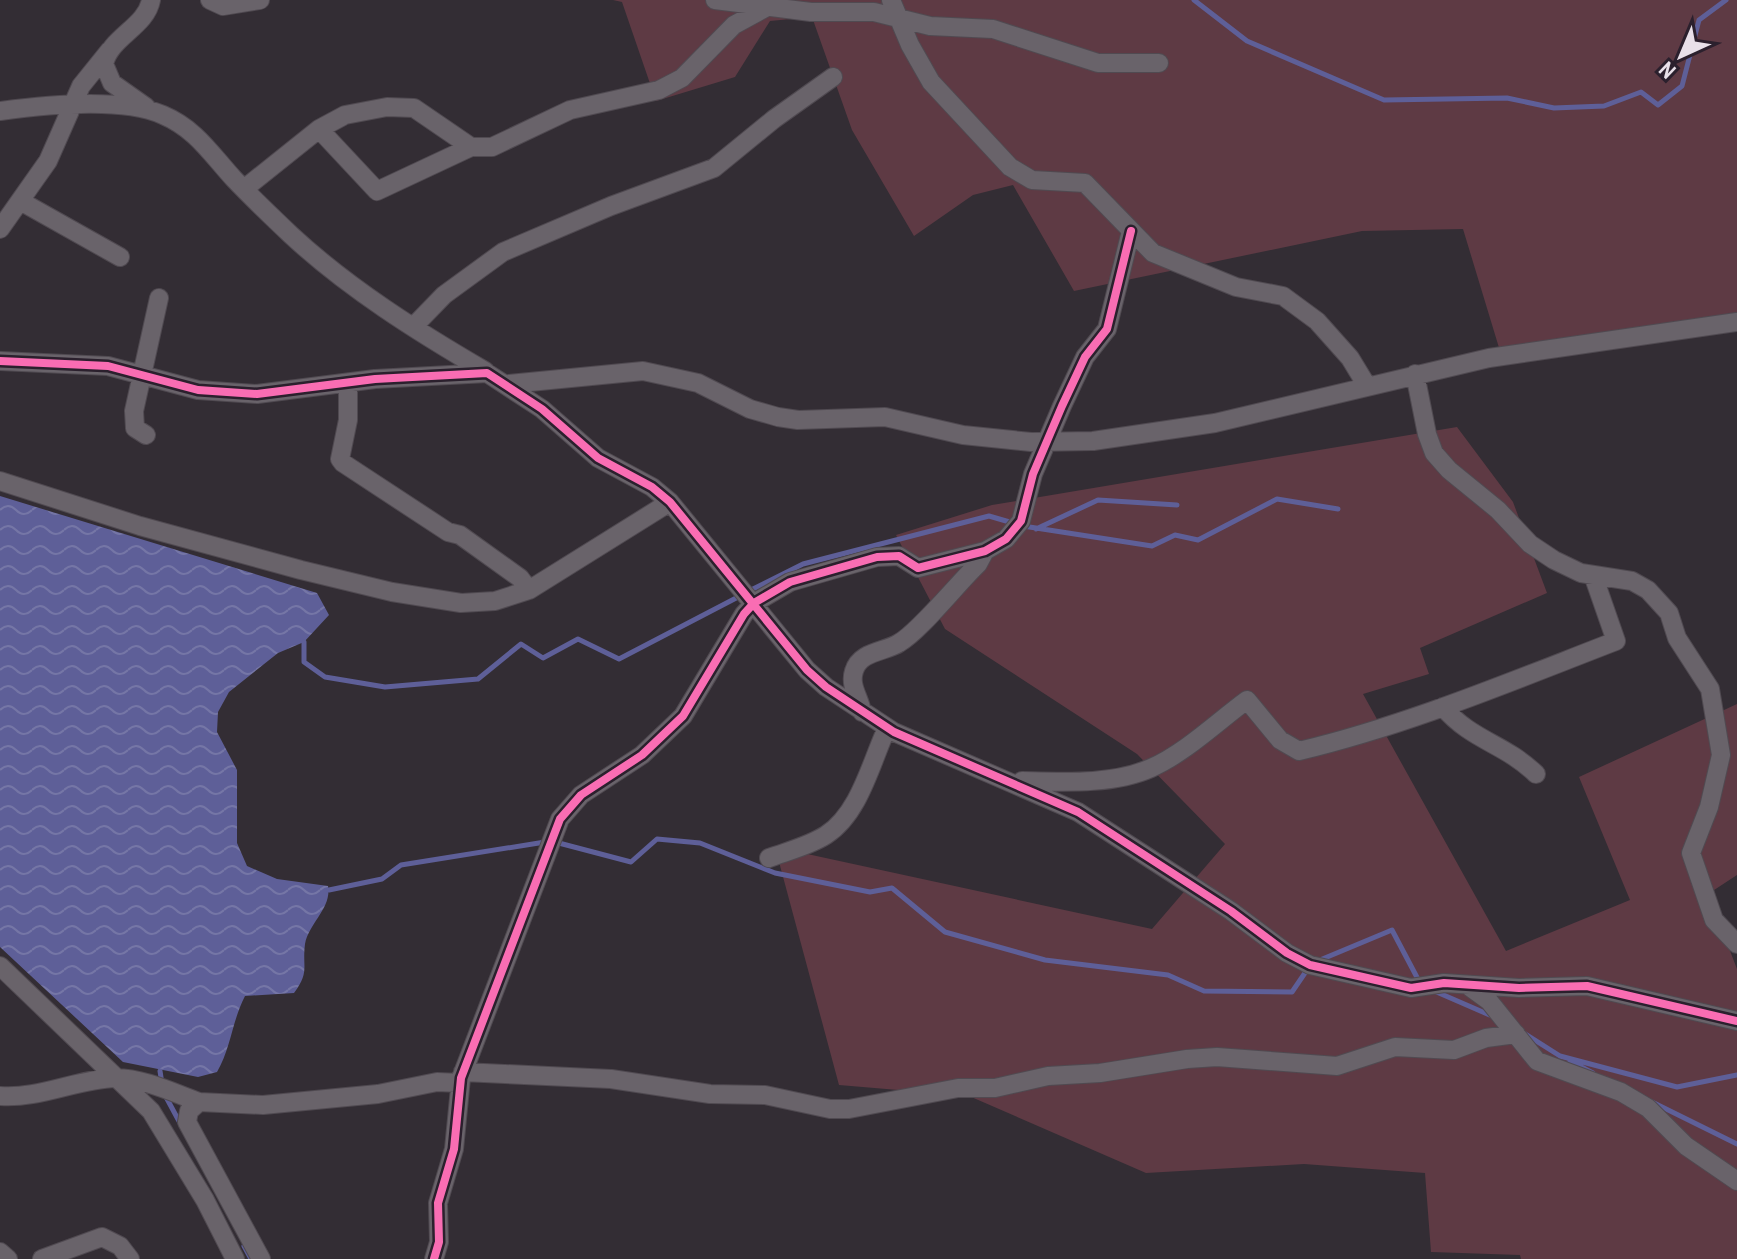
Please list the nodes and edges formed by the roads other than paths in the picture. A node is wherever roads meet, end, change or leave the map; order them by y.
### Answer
1 (151, 0) edge
2 (210, 0) edge
3 (260, 0) edge
4 (715, 0) edge
5 (891, 0) edge
6 (767, 7) junction
7 (899, 20) junction
8 (110, 50) junction
9 (1159, 63) dead end
10 (833, 77) dead end
11 (73, 106) junction
12 (0, 111) edge
13 (155, 112) junction
14 (319, 129) junction
15 (471, 147) junction
16 (244, 189) junction
17 (22, 202) junction
18 (0, 229) edge
19 (1131, 231) junction
20 (120, 257) dead end
21 (159, 298) dead end
22 (1737, 322) edge
23 (413, 327) junction
24 (0, 361) edge
25 (487, 373) junction
26 (1415, 374) junction
27 (142, 376) junction
28 (348, 384) junction
29 (509, 384) junction
30 (1367, 386) junction
31 (146, 435) dead end
32 (1049, 442) junction
33 (0, 481) edge
34 (670, 502) junction
35 (985, 551) junction
36 (1593, 575) junction
37 (529, 590) junction
38 (754, 603) junction
39 (1443, 707) junction
40 (862, 712) junction
41 (887, 728) junction
42 (1536, 774) dead end
43 (1012, 781) junction
44 (769, 858) dead end
45 (1734, 942) edge
46 (1737, 960) edge
47 (0, 966) edge
48 (1465, 984) junction
49 (1737, 1021) edge
50 (1516, 1034) junction
51 (119, 1078) junction
52 (462, 1078) junction
53 (0, 1096) edge
54 (199, 1102) junction
55 (1737, 1181) edge
56 (0, 1252) edge
57 (8, 1259) edge
58 (42, 1259) edge
59 (130, 1259) edge
60 (235, 1259) edge
61 (261, 1259) edge
62 (434, 1259) edge

1 - 8 street
2 - 3 street
4 - 6 street
5 - 7 street
6 - 7 street
6 - 15 street
7 - 9 street
7 - 19 street
8 - 11 street
8 - 13 street
10 - 23 street
11 - 12 street
11 - 13 street
11 - 17 street
13 - 16 street
14 - 15 street
14 - 15 street
14 - 16 street
16 - 23 street
17 - 18 street
17 - 20 street
19 - 30 street
19 - 32 street
21 - 27 street
22 - 26 street
23 - 25 street
24 - 27 street
25 - 28 street
25 - 29 street
26 - 30 street
26 - 36 street
27 - 28 street
27 - 31 street
28 - 37 street
29 - 32 street
29 - 34 street
30 - 32 street
32 - 35 street
33 - 37 street
34 - 37 street
34 - 38 street
35 - 38 street
35 - 40 street
36 - 39 street
36 - 45 street
38 - 40 street
38 - 52 street
39 - 42 street
39 - 43 street
40 - 41 street
41 - 43 street
41 - 44 street
43 - 48 street
45 - 46 street
47 - 51 street
48 - 49 street
48 - 50 street
50 - 52 street
50 - 55 street
51 - 53 street
51 - 54 street
51 - 60 street
52 - 54 street
52 - 62 street
54 - 61 street
56 - 57 street
58 - 59 street

